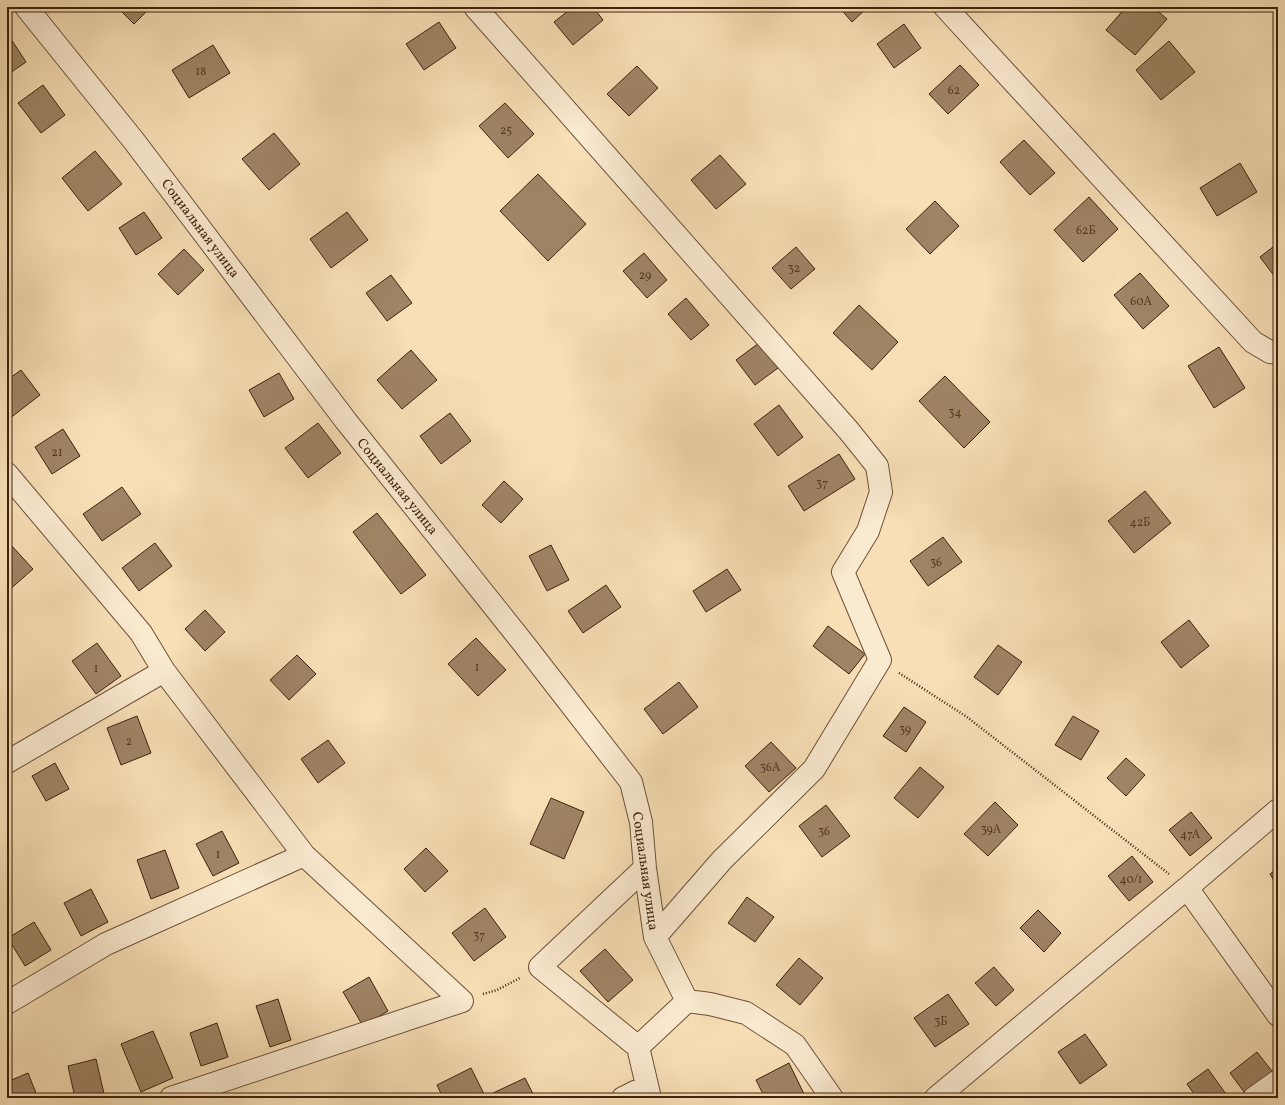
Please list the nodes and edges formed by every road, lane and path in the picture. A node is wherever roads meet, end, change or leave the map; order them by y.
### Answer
1 (26, 7) edge
2 (474, 7) edge
3 (945, 7) edge
4 (1275, 357) edge
5 (7, 474) edge
6 (880, 660) junction
7 (164, 671) junction
8 (7, 762) edge
9 (1278, 810) edge
10 (304, 855) junction
11 (645, 868) junction
12 (1187, 888) junction
13 (655, 937) junction
14 (540, 967) junction
15 (462, 1001) junction
16 (687, 1001) junction
17 (7, 1003) edge
18 (1278, 1016) edge
19 (638, 1047) junction
20 (1278, 1082) edge
21 (649, 1092) edge
22 (171, 1098) edge
23 (624, 1098) edge
24 (832, 1098) edge
25 (936, 1098) edge
26 (1254, 1098) edge

1 - 11 street, Социальная улица
2 - 6 street
3 - 4 street
5 - 7 street
6 - 12 path
6 - 13 street
7 - 8 street
7 - 10 street
9 - 12 street
10 - 15 street
10 - 17 street
11 - 13 street, Социальная улица
11 - 14 street
12 - 18 street
12 - 25 street
13 - 16 street, Социальная улица
14 - 15 path
14 - 19 street
15 - 22 street
16 - 19 street
16 - 24 street
19 - 21 street
20 - 26 street
21 - 23 street

